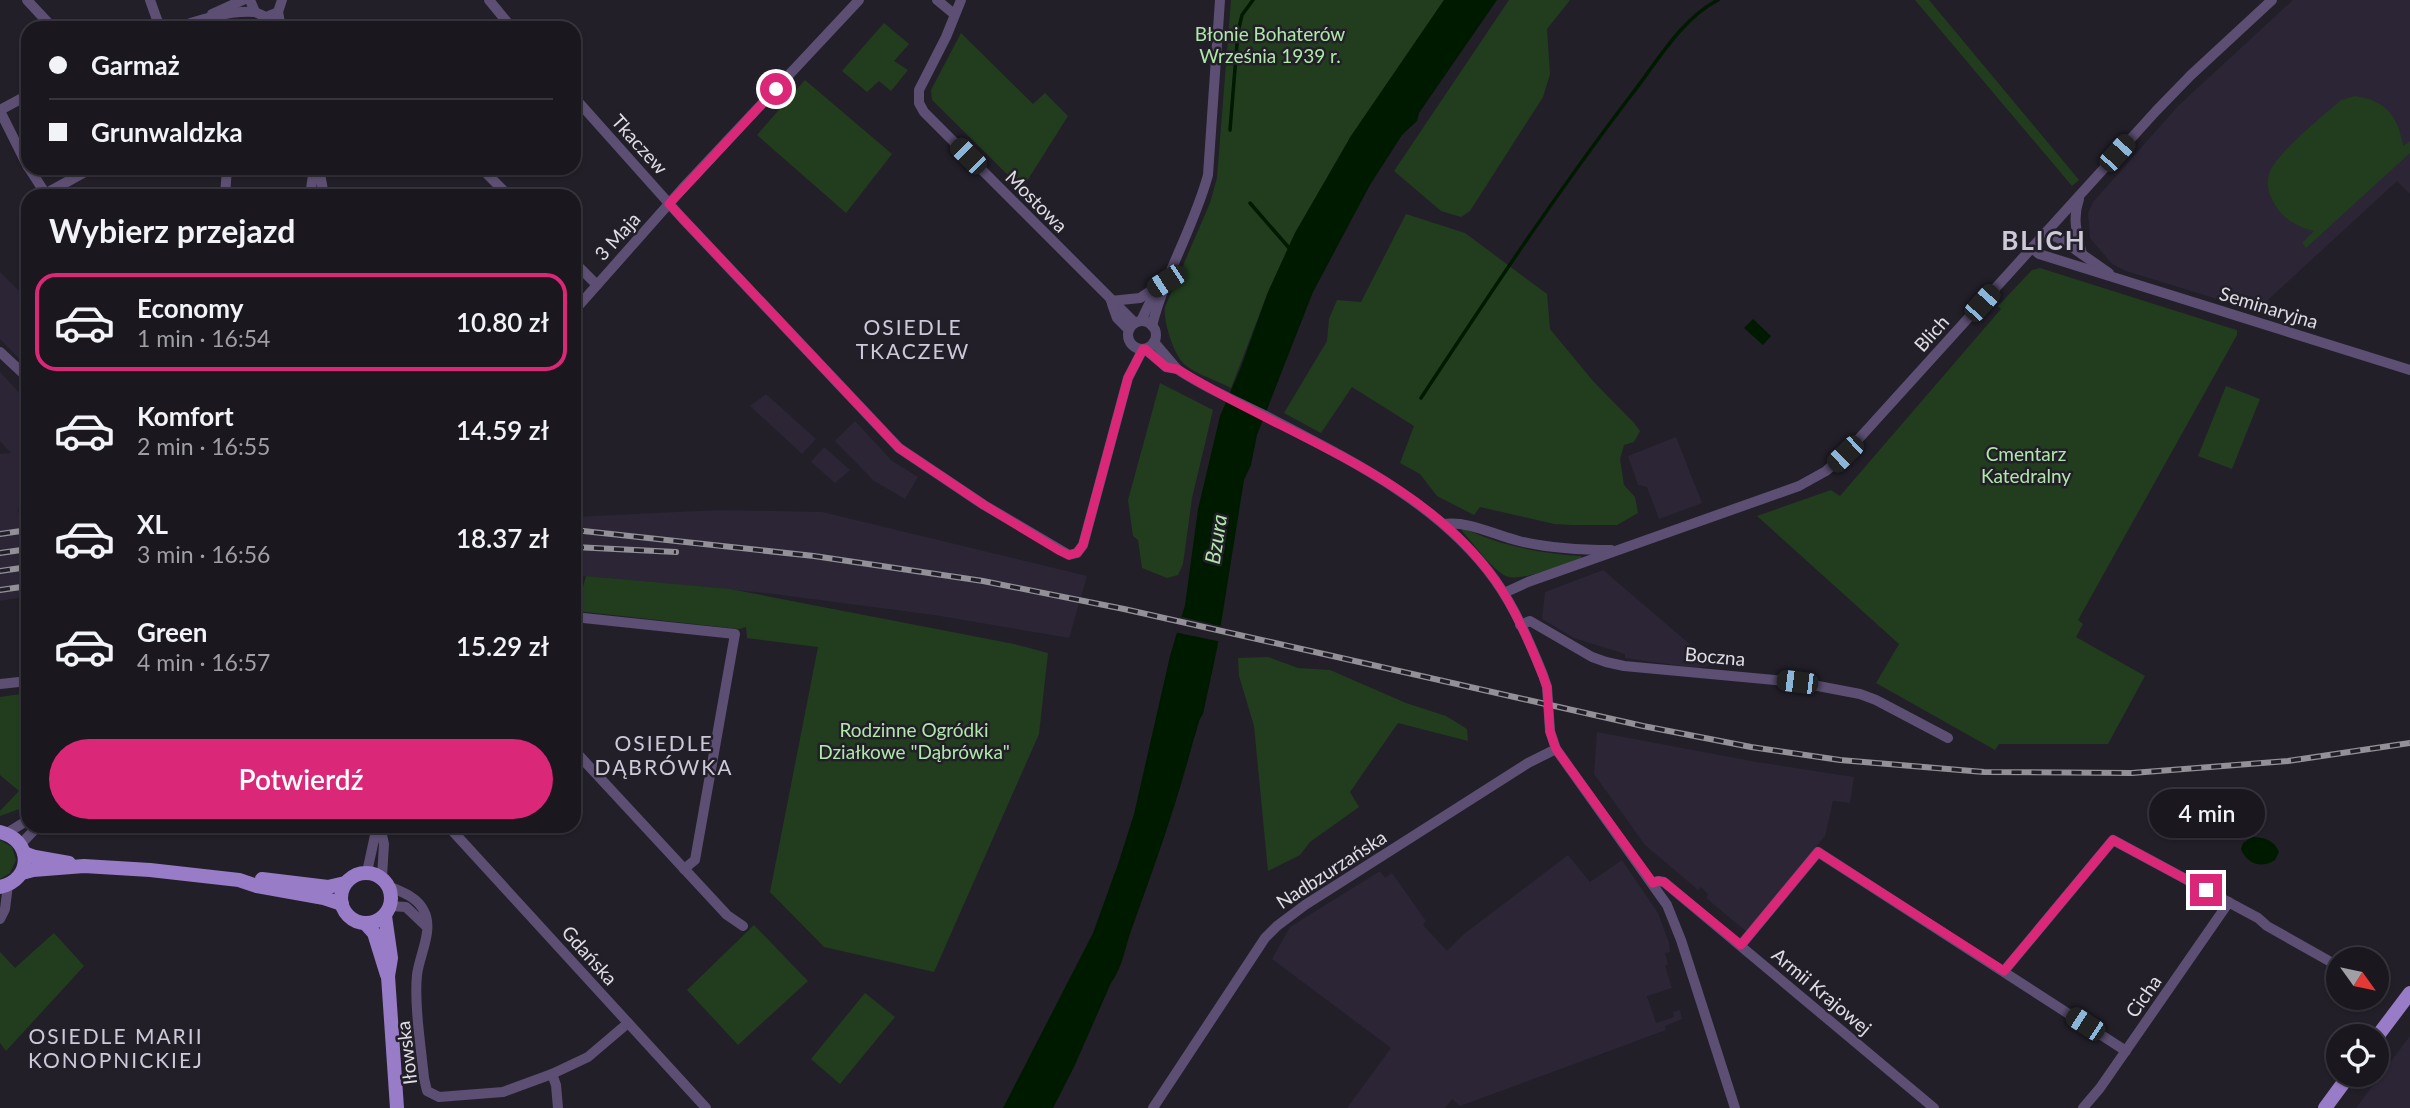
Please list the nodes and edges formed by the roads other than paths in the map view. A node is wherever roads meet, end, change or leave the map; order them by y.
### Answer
1 (27, 0) edge
2 (150, 0) edge
3 (243, 0) edge
4 (250, 0) edge
5 (859, 0) edge
6 (937, 0) edge
7 (961, 0) edge
8 (1220, 0) edge
9 (2272, 0) edge
10 (495, 2) edge
11 (282, 4) edge
12 (258, 14) junction
13 (954, 14) junction
14 (203, 19) junction
15 (46, 21) edge
16 (158, 21) edge
17 (200, 21) edge
18 (263, 21) edge
19 (507, 21) edge
20 (21, 98) edge
21 (581, 105) edge
22 (0, 110) edge
23 (21, 153) edge
24 (80, 175) edge
25 (320, 175) edge
26 (324, 175) edge
27 (488, 175) edge
28 (322, 181) junction
29 (56, 189) edge
30 (323, 189) edge
31 (502, 189) edge
32 (2081, 194) junction
33 (669, 204) junction
34 (2046, 232) junction
35 (2032, 248) junction
36 (2082, 254) junction
37 (581, 269) edge
38 (2117, 278) junction
39 (1166, 281) junction
40 (597, 285) junction
41 (1111, 301) junction
42 (581, 302) edge
43 (1139, 325) junction
44 (1144, 347) junction
45 (0, 352) edge
46 (2410, 370) edge
47 (21, 372) edge
48 (1444, 524) junction
49 (1589, 555) junction
50 (1504, 593) junction
51 (581, 618) edge
52 (1520, 625) junction
53 (21, 682) edge
54 (0, 684) edge
55 (1948, 738) dead end
56 (1556, 749) junction
57 (581, 758) edge
58 (21, 824) edge
59 (4, 832) edge
60 (33, 833) edge
61 (377, 833) edge
62 (381, 833) edge
63 (454, 833) edge
64 (22, 849) junction
65 (84, 866) junction
66 (684, 869) junction
67 (366, 872) junction
68 (22, 873) junction
69 (239, 880) junction
70 (386, 882) junction
71 (345, 883) junction
72 (1653, 883) junction
73 (4, 886) edge
74 (2229, 902) junction
75 (342, 904) junction
76 (387, 911) junction
77 (0, 919) edge
78 (365, 923) junction
79 (425, 925) junction
80 (743, 926) dead end
81 (1741, 945) junction
82 (2326, 959) edge
83 (2004, 971) junction
84 (388, 976) junction
85 (2410, 993) edge
86 (628, 1023) junction
87 (2387, 1024) edge
88 (2126, 1051) junction
89 (552, 1074) junction
90 (2340, 1087) edge
91 (432, 1095) junction
92 (397, 1108) edge
93 (431, 1108) edge
94 (558, 1108) edge
95 (706, 1108) edge
96 (1153, 1108) edge
97 (1735, 1108) edge
98 (1934, 1108) edge
99 (2083, 1108) edge
100 (2325, 1108) edge

1 - 15 street
2 - 16 street
3 - 14 street
4 - 12 street
5 - 33 street, 3 Maja
6 - 13 street
7 - 13 street
8 - 39 street
9 - 32 street, Blich
10 - 19 street
11 - 12 street
12 - 14 street
12 - 18 street
13 - 41 street, Mostowa
14 - 17 street
20 - 22 street
21 - 33 street, Tkaczew
22 - 23 street
24 - 29 street
25 - 28 street
26 - 28 street
27 - 31 street
28 - 30 street
32 - 34 street, Blich
32 - 36 street
33 - 40 street, 3 Maja
33 - 44 street, Tkaczew
34 - 35 street, Blich
34 - 36 street, Seminaryjna
35 - 38 street, Seminaryjna
35 - 49 street, Blich
36 - 38 street, Seminaryjna
37 - 40 street
38 - 46 street, Seminaryjna
39 - 41 street
39 - 43 street
40 - 42 street, 3 Maja
41 - 43 street, Mostowa
43 - 44 street
43 - 44 street
44 - 48 street
45 - 47 street
48 - 49 street, Blich
48 - 50 street
49 - 50 street, Blich
50 - 52 street
51 - 66 street
52 - 55 street, Boczna
52 - 56 street
53 - 54 street
56 - 72 street
56 - 96 street, Nadbzurzańska
57 - 66 street
58 - 59 street
59 - 64 main road
60 - 64 street
61 - 67 street
62 - 70 street
63 - 86 street, Gdańska
64 - 65 main road
64 - 68 main road
65 - 68 main road
65 - 69 main road
66 - 80 street
67 - 70 main road
67 - 71 main road
68 - 73 main road
69 - 71 main road
69 - 75 main road
70 - 76 main road
70 - 79 street
71 - 75 main road
72 - 81 street, Armii Krajowej
72 - 97 street
73 - 77 street
74 - 82 street
74 - 83 street
74 - 88 street, Cicha
75 - 78 main road
76 - 78 main road
76 - 79 street
76 - 84 main road
78 - 84 main road
79 - 91 street, Iłowska
81 - 83 street
81 - 98 street, Armii Krajowej
83 - 88 street
84 - 92 main road
85 - 87 main road
86 - 89 street, Iłowska
86 - 95 street, Gdańska
88 - 99 street, Cicha
89 - 91 street, Iłowska
89 - 94 street
90 - 100 main road
91 - 93 street

